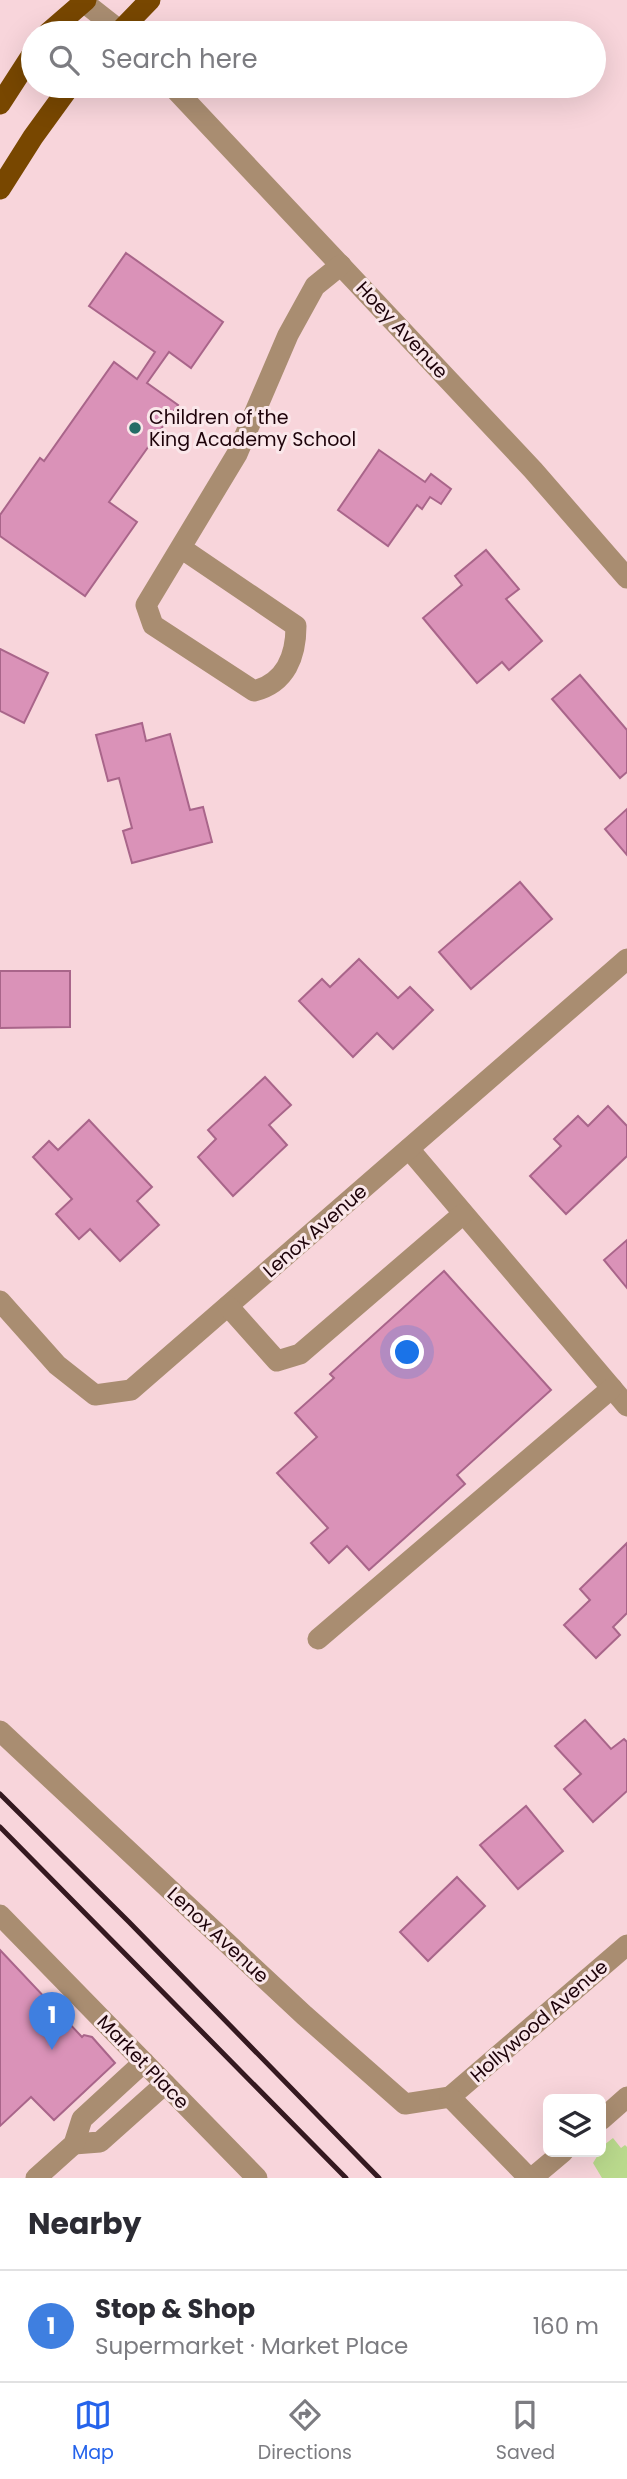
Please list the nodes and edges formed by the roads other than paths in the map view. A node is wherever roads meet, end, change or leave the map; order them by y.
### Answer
1 (150, 0) edge
2 (84, 1) edge
3 (62, 21) edge
4 (108, 21) edge
5 (131, 21) edge
6 (21, 71) edge
7 (61, 98) edge
8 (183, 98) edge
9 (0, 104) edge
10 (0, 189) edge
11 (341, 265) junction
12 (181, 548) junction
13 (627, 578) edge
14 (627, 959) edge
15 (409, 1149) junction
16 (463, 1214) junction
17 (0, 1300) edge
18 (228, 1306) junction
19 (612, 1388) junction
20 (627, 1406) edge
21 (318, 1639) dead end
22 (0, 1731) edge
23 (0, 1915) edge
24 (627, 1945) edge
25 (144, 2062) junction
26 (165, 2084) junction
27 (450, 2096) junction
28 (627, 2097) edge
29 (606, 2115) edge
30 (74, 2144) junction
31 (557, 2157) edge
32 (36, 2178) edge
33 (257, 2178) edge
34 (530, 2178) edge

1 - 5 main road
2 - 3 main road
2 - 4 street
6 - 9 main road
7 - 10 main road
8 - 11 street, Hoey Avenue
11 - 12 street
11 - 13 street, Hoey Avenue
12 - 12 street
14 - 15 street, Lenox Avenue
15 - 16 street
15 - 18 street, Lenox Avenue
16 - 18 street
16 - 19 street
17 - 18 street, Lenox Avenue
19 - 20 street
19 - 21 street
22 - 27 street, Lenox Avenue
23 - 25 street, Market Place
24 - 27 street, Hollywood Avenue
25 - 26 street, Market Place
25 - 30 street
26 - 30 street
26 - 33 street, Market Place
27 - 34 street
28 - 29 street
30 - 32 street
31 - 34 street

